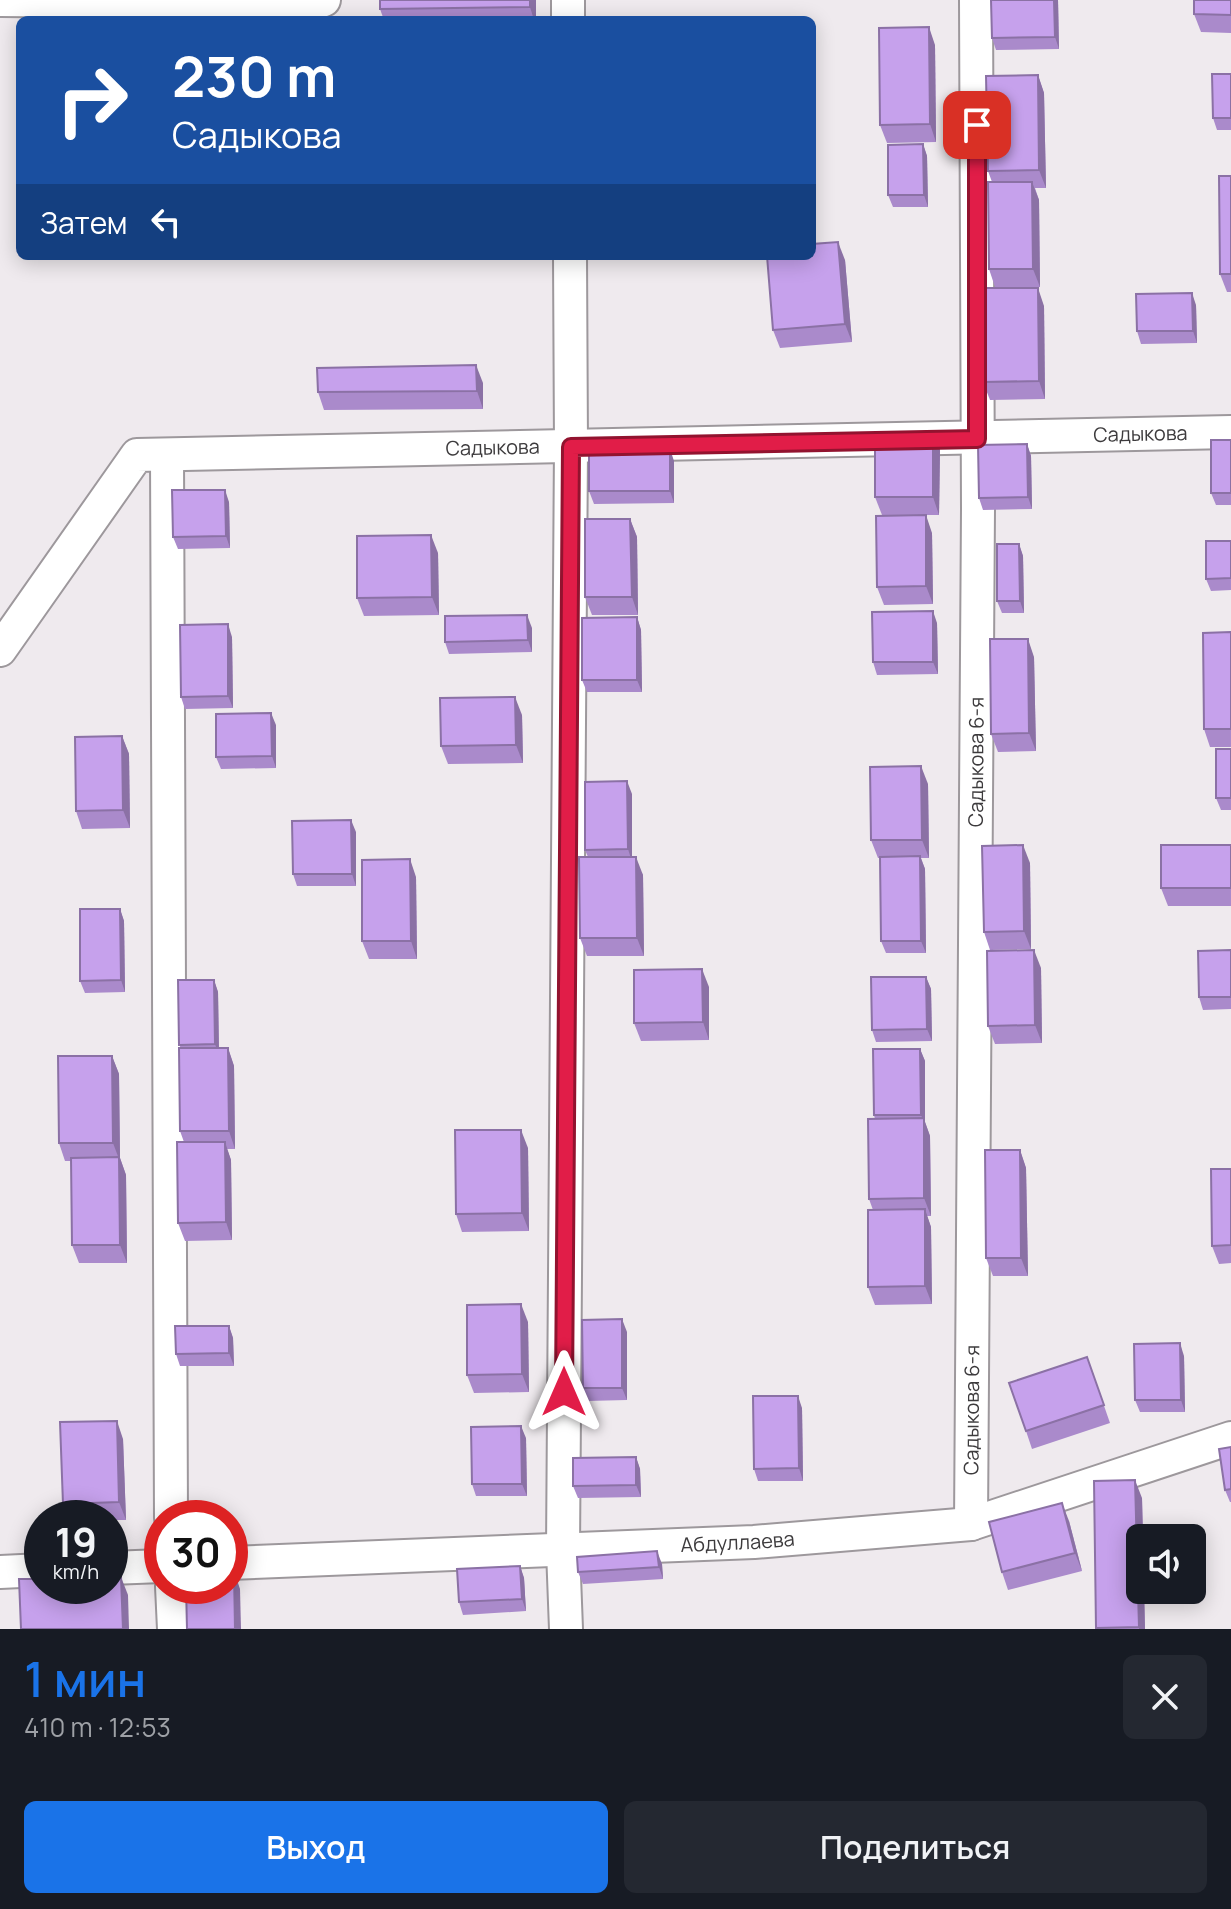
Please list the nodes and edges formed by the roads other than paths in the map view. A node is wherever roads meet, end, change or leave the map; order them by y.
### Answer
1 (0, 0) edge
2 (324, 0) edge
3 (976, 0) edge
4 (570, 260) edge
5 (1231, 432) edge
6 (977, 439) junction
7 (571, 447) junction
8 (167, 455) junction
9 (0, 650) edge
10 (1231, 1438) edge
11 (171, 1500) edge
12 (971, 1524) junction
13 (563, 1550) junction
14 (248, 1562) edge
15 (24, 1571) edge
16 (0, 1572) edge
17 (173, 1604) edge
18 (174, 1629) edge
19 (566, 1629) edge

1 - 2 street
3 - 6 street, Садыкова 6-я
4 - 7 street
5 - 6 street, Садыкова
6 - 7 street, Садыкова
6 - 12 street, Садыкова 6-я
7 - 8 street, Садыкова
7 - 13 street
8 - 9 street, Садыкова
8 - 11 street
10 - 12 street, Абдуллаева
12 - 13 street, Абдуллаева
13 - 14 street, Абдуллаева
13 - 19 street
15 - 16 street
17 - 18 street

